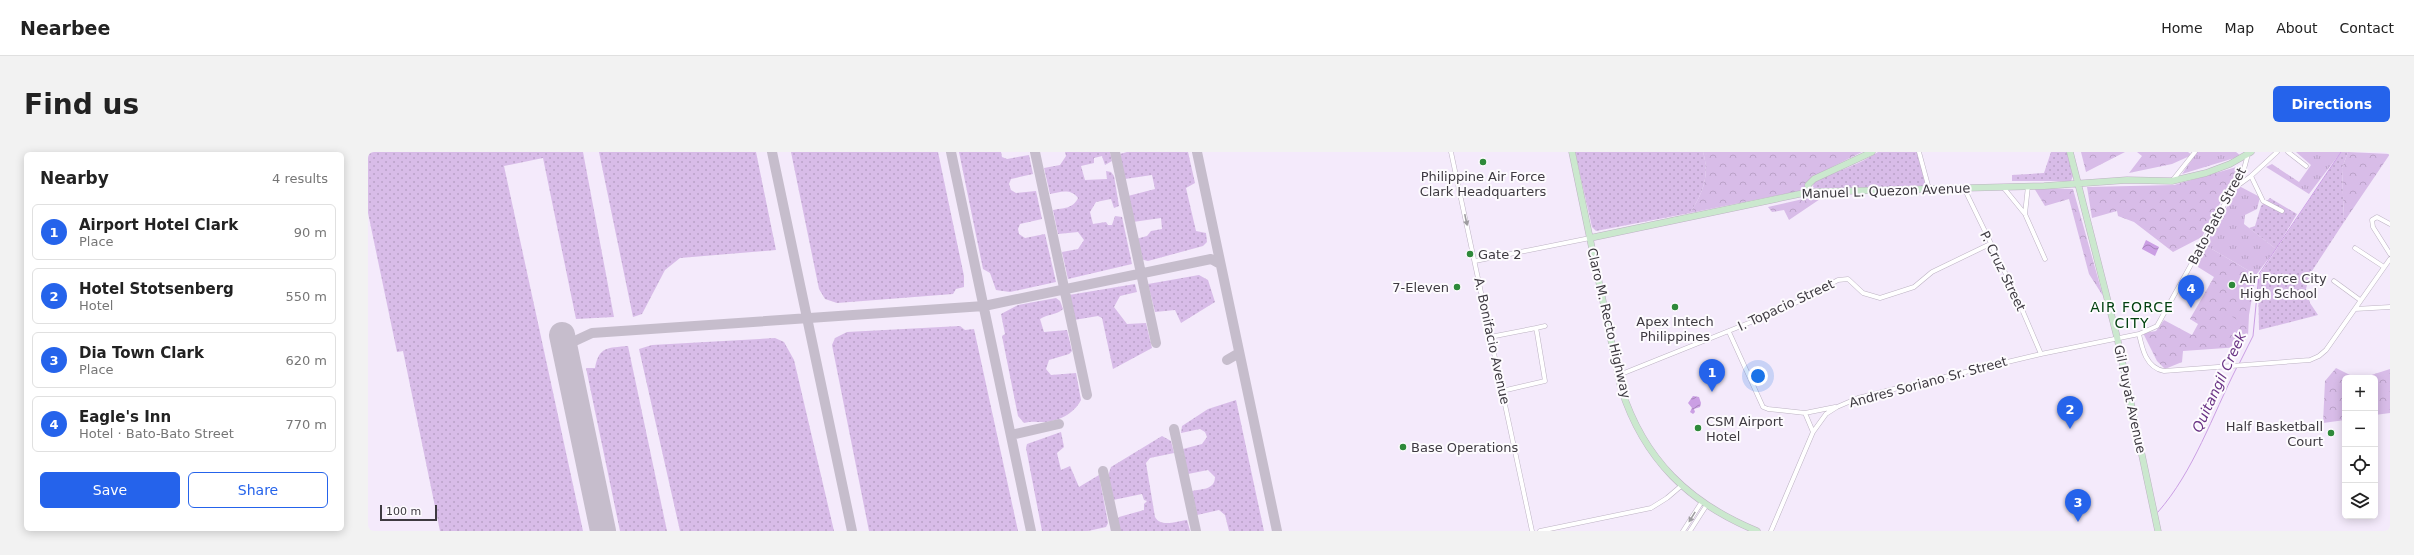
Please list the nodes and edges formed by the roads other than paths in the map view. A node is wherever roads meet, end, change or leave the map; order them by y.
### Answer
1 (1451, 152) edge
2 (1572, 152) edge
3 (1872, 152) edge
4 (1919, 152) edge
5 (2070, 152) edge
6 (2194, 152) edge
7 (2277, 152) edge
8 (2288, 152) edge
9 (2245, 153) edge
10 (2306, 166) dead end
11 (2251, 176) junction
12 (2172, 181) junction
13 (2078, 184) junction
14 (2235, 184) junction
15 (2028, 186) junction
16 (2002, 187) junction
17 (1964, 188) junction
18 (1928, 189) junction
19 (1808, 192) junction
20 (2282, 211) dead end
21 (2025, 214) junction
22 (2390, 224) edge
23 (1590, 238) junction
24 (1990, 244) junction
25 (2355, 248) dead end
26 (2390, 254) edge
27 (2045, 258) dead end
28 (2390, 259) edge
29 (1475, 261) junction
30 (2384, 267) junction
31 (2334, 281) dead end
32 (2360, 300) junction
33 (2390, 307) edge
34 (2355, 309) junction
35 (1545, 326) dead end
36 (1536, 328) junction
37 (1729, 332) junction
38 (2138, 334) junction
39 (1490, 337) junction
40 (2117, 337) junction
41 (2041, 354) junction
42 (1619, 375) junction
43 (1502, 390) junction
44 (1837, 407) junction
45 (1805, 413) junction
46 (1813, 432) junction
47 (1681, 486) junction
48 (1703, 504) junction
49 (1532, 531) edge
50 (1540, 531) edge
51 (1683, 531) edge
52 (1690, 531) edge
53 (1757, 531) edge
54 (1771, 531) edge
55 (2158, 531) edge

1 -> 29 street, A. Bonifacio Avenue
2 - 23 main road, Claro M. Recto Highway
3 - 19 main road
4 - 18 street
5 - 13 main road, Gil Puyat Avenue
6 - 12 street
7 - 11 street
8 - 10 street
9 - 12 main road, Manuel L. Quezon Avenue
9 - 14 street, Bato-Bato Street
11 - 14 street
11 - 20 street
12 - 13 main road, Manuel L. Quezon Avenue
13 - 15 main road, Manuel L. Quezon Avenue
13 - 40 main road, Gil Puyat Avenue
14 - 38 street, Bato-Bato Street
15 - 16 main road, Manuel L. Quezon Avenue
15 - 21 street
16 - 17 main road, Manuel L. Quezon Avenue
16 - 21 street
17 - 18 main road, Manuel L. Quezon Avenue
17 - 24 street, P. Cruz Street
18 - 19 main road, Manuel L. Quezon Avenue
19 - 23 main road, Manuel L. Quezon Avenue
21 - 27 street
22 - 26 street
23 - 29 street, Manuel L. Quezon Avenue
23 - 42 main road, Claro M. Recto Highway
24 - 37 street, I. Topacio Street
24 - 41 street, P. Cruz Street
25 - 30 street
28 - 30 street
29 - 39 street, A. Bonifacio Avenue
30 - 32 street
31 - 32 street
32 - 34 street
33 - 34 street
34 - 38 street
35 - 36 street
36 - 39 street
36 - 43 street
37 - 42 street, I. Topacio Street
37 - 45 street
38 - 40 street, Bato-Bato Street
39 - 43 street, A. Bonifacio Avenue
40 - 41 street, Andres Soriano Sr. Street
40 - 55 main road, Gil Puyat Avenue
41 - 44 street, Andres Soriano Sr. Street
42 - 47 main road, Claro M. Recto Highway
43 - 49 street, A. Bonifacio Avenue
44 - 45 street
44 - 46 street, Andres Soriano Sr. Street
45 - 46 street
46 - 54 street, Andres Soriano Sr. Street
47 - 48 main road, Claro M. Recto Highway
47 - 50 street
48 -> 51 street
48 - 52 street
48 - 53 main road, Claro M. Recto Highway

